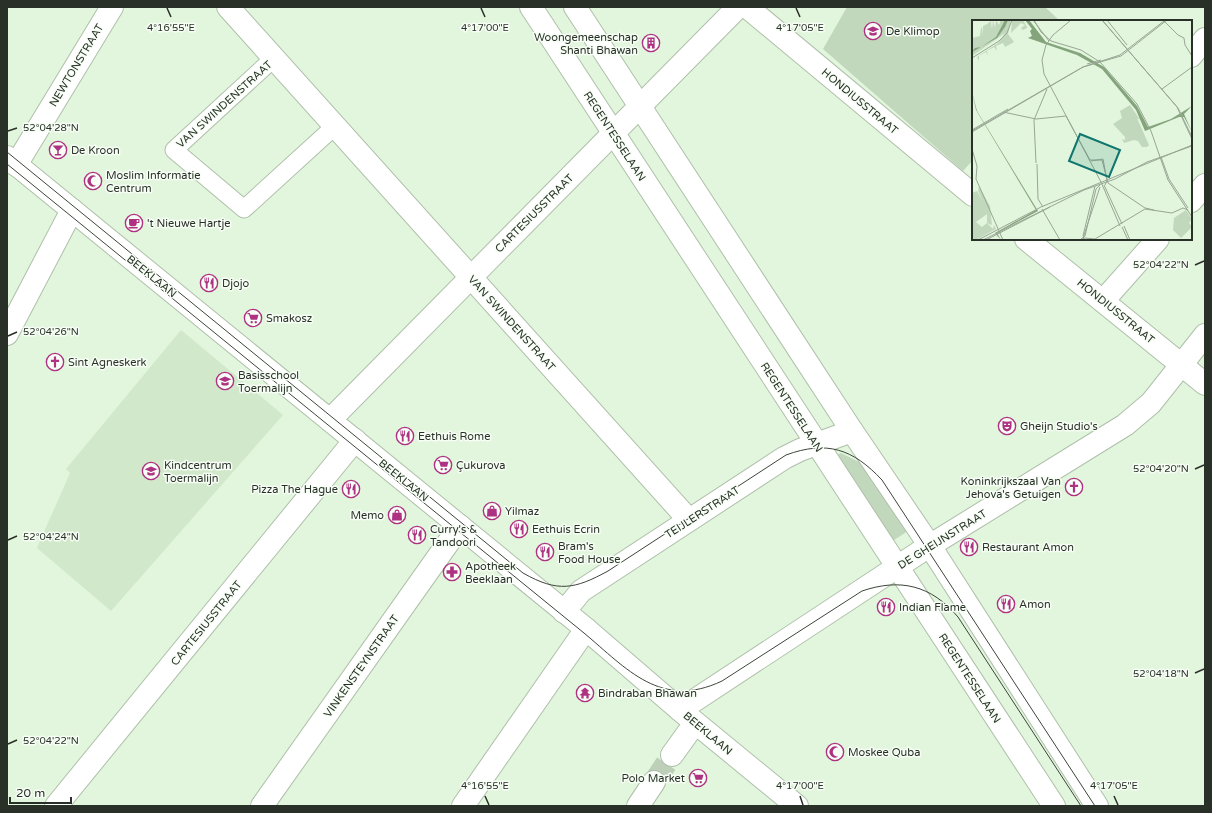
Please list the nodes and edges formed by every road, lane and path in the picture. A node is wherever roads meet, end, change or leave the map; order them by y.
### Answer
1 (112, 7) edge
2 (228, 7) edge
3 (531, 7) edge
4 (575, 7) edge
5 (738, 7) edge
6 (747, 7) edge
7 (1205, 39) edge
8 (1192, 55) edge
9 (274, 58) junction
10 (640, 107) junction
11 (335, 126) junction
12 (612, 132) junction
13 (12, 161) edge
14 (1205, 185) edge
15 (972, 194) edge
16 (1192, 200) edge
17 (72, 210) junction
18 (1157, 240) edge
19 (1033, 241) edge
20 (470, 276) junction
21 (1103, 302) junction
22 (7, 334) edge
23 (1205, 335) edge
24 (1182, 364) junction
25 (1205, 384) edge
26 (330, 420) junction
27 (852, 431) junction
28 (355, 440) junction
29 (816, 444) junction
30 (689, 520) junction
31 (460, 526) junction
32 (930, 546) junction
33 (898, 567) junction
34 (564, 612) junction
35 (586, 629) junction
36 (688, 717) junction
37 (672, 755) tunnel mouth
38 (654, 782) tunnel mouth
39 (56, 806) edge
40 (262, 806) edge
41 (463, 806) edge
42 (638, 806) edge
43 (797, 806) edge
44 (1054, 806) edge
45 (1097, 806) edge

1 - 13 street, NEWTONSTRAAT
2 - 9 street, VAN SWINDENSTRAAT
3 - 12 street, REGENTESSELAAN
4 - 10 street
5 - 10 street, CARTESIUSSTRAAT
6 - 15 street, HONDIUSSTRAAT
7 - 8 street
9 - 11 street, VAN SWINDENSTRAAT
9 - 11 street, VAN SWINDENSTRAAT
10 - 12 street, CARTESIUSSTRAAT
10 - 27 street
11 - 20 street, VAN SWINDENSTRAAT
12 - 20 street, CARTESIUSSTRAAT
12 - 29 street, REGENTESSELAAN
13 - 17 street, BEEKLAAN
14 - 16 street
17 - 22 street
17 - 26 street, BEEKLAAN
18 - 21 street
19 - 21 street, HONDIUSSTRAAT
20 - 26 street, CARTESIUSSTRAAT
20 - 30 street, VAN SWINDENSTRAAT
21 - 24 street, HONDIUSSTRAAT
23 - 24 street, DE GHEIJNSTRAAT
24 - 25 street, HONDIUSSTRAAT
24 - 32 street, DE GHEIJNSTRAAT
26 - 28 street, BEEKLAAN
27 - 29 street, TEIJLERSTRAAT
27 - 32 street
28 - 31 street, BEEKLAAN
28 - 39 street, CARTESIUSSTRAAT
29 - 30 street, TEIJLERSTRAAT
29 - 33 street, REGENTESSELAAN
30 - 34 street, TEIJLERSTRAAT
31 - 34 street, BEEKLAAN
31 - 40 street, VINKENSTEYNSTRAAT
32 - 33 street, DE GHEIJNSTRAAT
32 - 45 street
33 - 36 street, DE GHEIJNSTRAAT
33 - 44 street, REGENTESSELAAN
34 - 35 street, BEEKLAAN
35 - 36 street, BEEKLAAN
35 - 41 street
36 - 37 street, DE GHEIJNSTRAAT
36 - 43 street, BEEKLAAN
38 - 42 street

